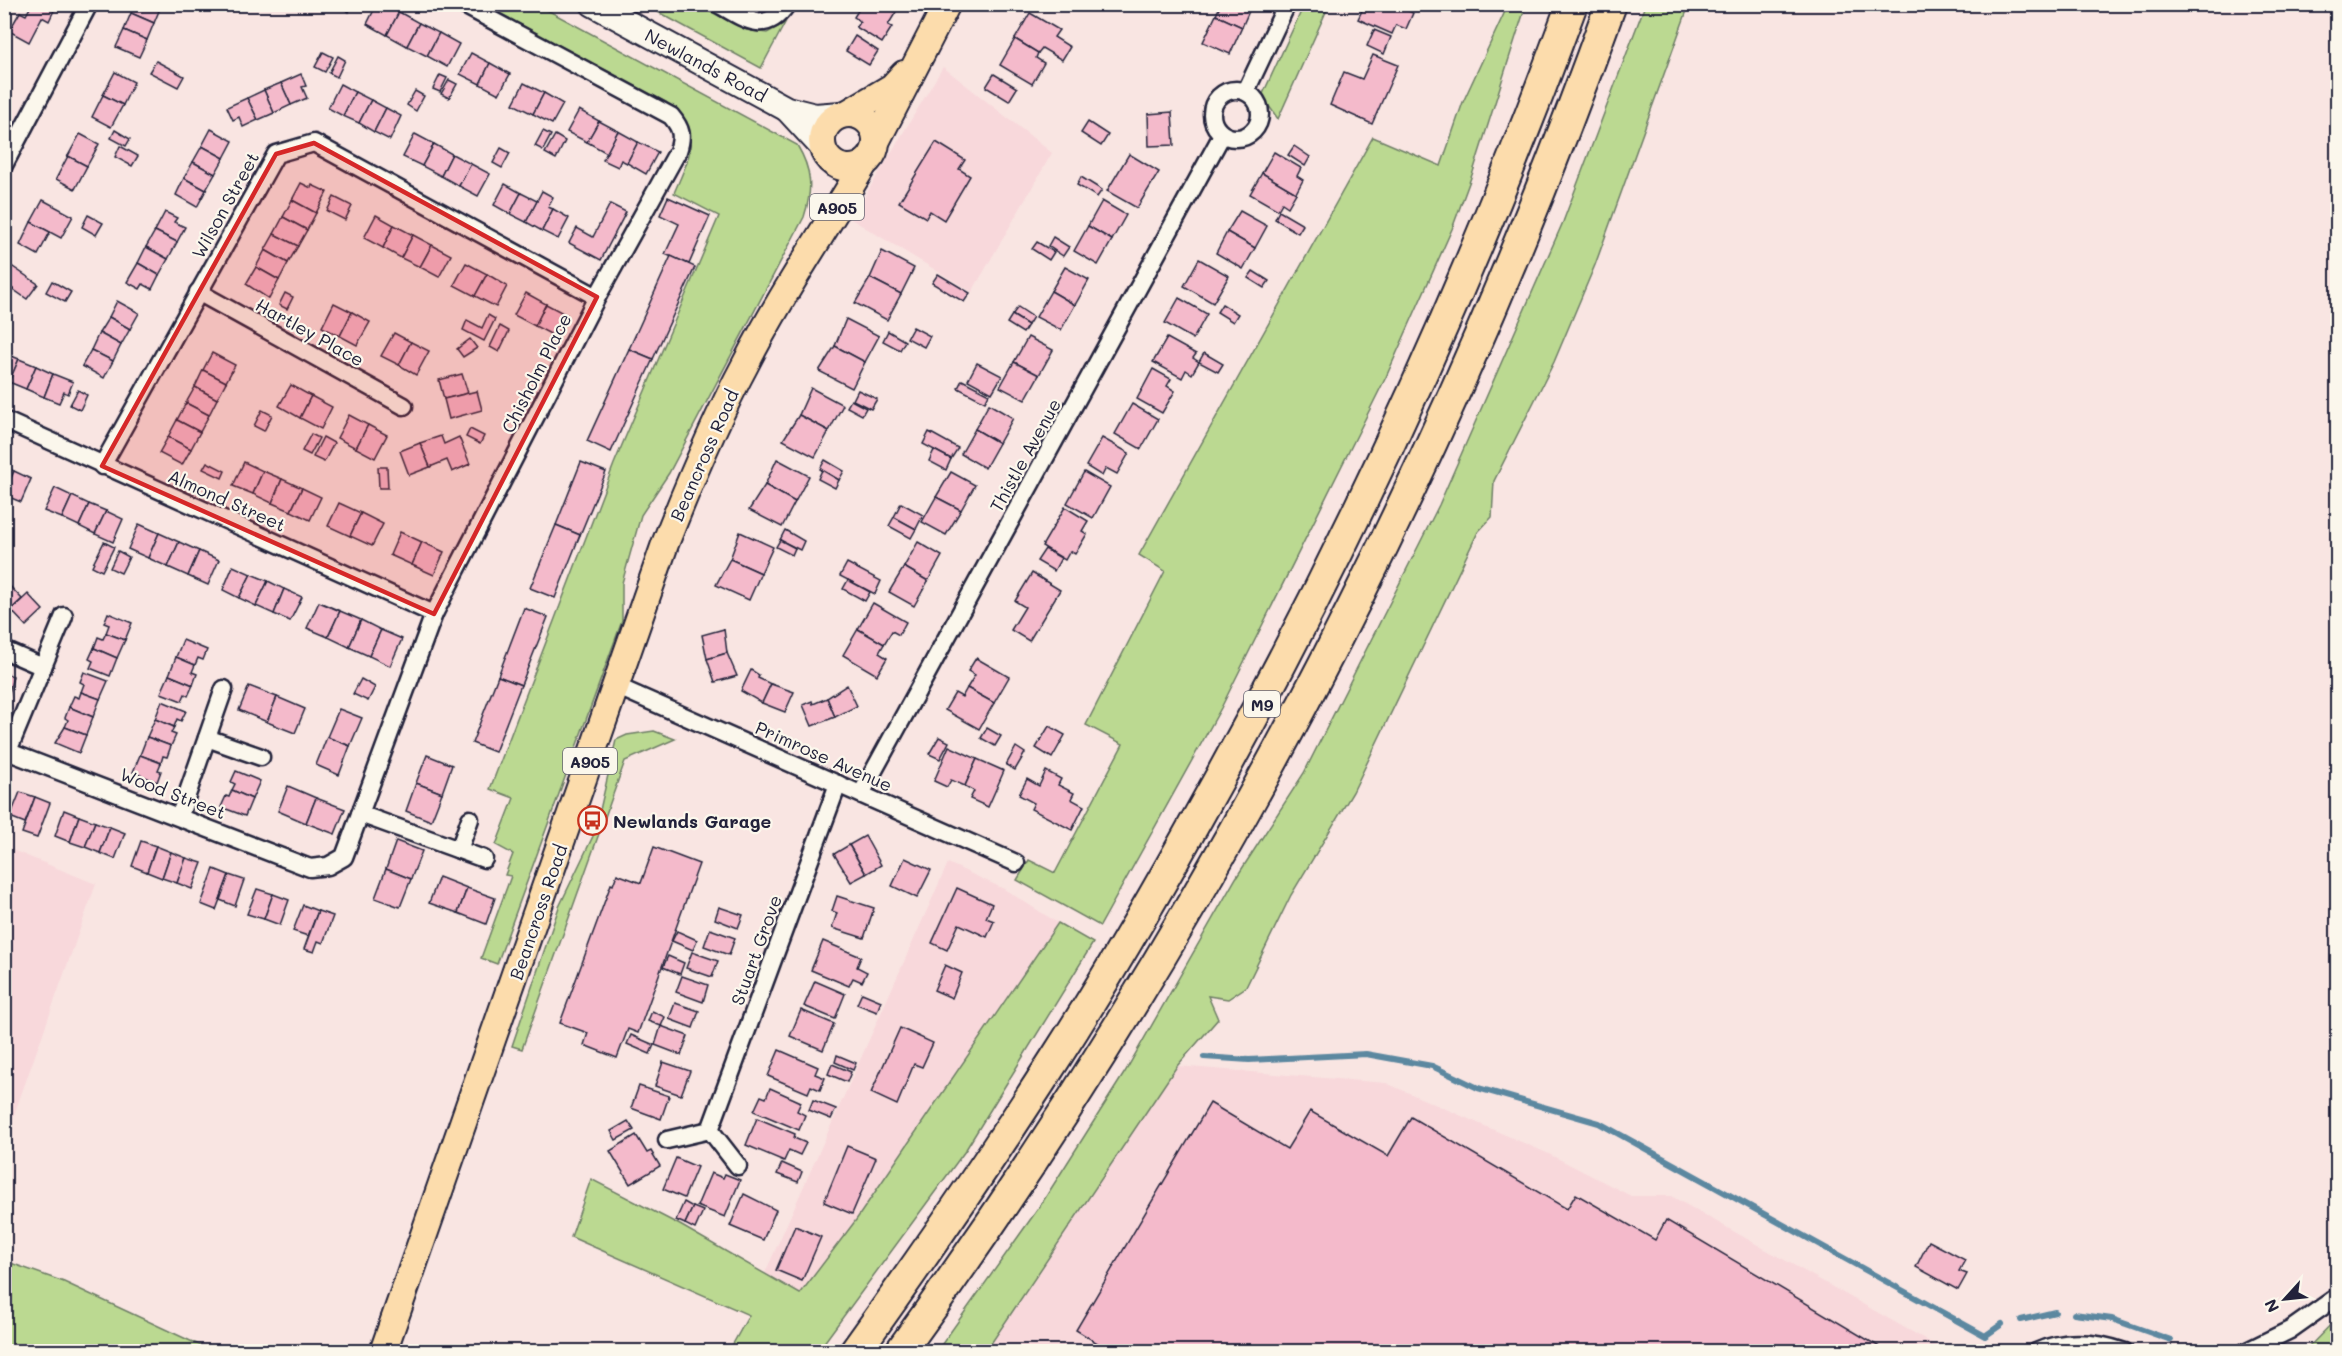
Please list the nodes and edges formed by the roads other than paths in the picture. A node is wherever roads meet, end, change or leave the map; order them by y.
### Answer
1 (88, 4) edge
2 (462, 4) edge
3 (593, 4) edge
4 (718, 4) edge
5 (787, 4) edge
6 (947, 4) edge
7 (1287, 4) edge
8 (1555, 4) edge
9 (1572, 4) edge
10 (1611, 4) edge
11 (915, 63) junction
12 (1246, 91) junction
13 (787, 109) junction
14 (845, 114) junction
15 (1222, 135) junction
16 (877, 140) junction
17 (824, 152) junction
18 (4, 165) edge
19 (864, 165) junction
20 (1490, 216) junction
21 (810, 249) junction
22 (198, 292) junction
23 (597, 297) junction
24 (404, 406) dead end
25 (4, 420) edge
26 (102, 466) junction
27 (434, 614) junction
28 (64, 616) dead end
29 (4, 650) edge
30 (43, 667) junction
31 (616, 686) junction
32 (224, 689) dead end
33 (207, 738) junction
34 (6, 751) edge
35 (261, 758) dead end
36 (838, 784) junction
37 (861, 794) junction
38 (360, 814) junction
39 (180, 815) junction
40 (470, 819) dead end
41 (459, 850) junction
42 (484, 859) dead end
43 (1016, 863) dead end
44 (328, 866) joint
45 (710, 1130) junction
46 (667, 1140) dead end
47 (738, 1166) dead end
48 (2337, 1296) edge
49 (383, 1352) edge
50 (855, 1352) edge
51 (900, 1352) edge
52 (2036, 1352) edge
53 (2125, 1352) edge
54 (2245, 1352) edge

1 - 18 street
2 - 23 street, Chisholm Place
3 - 13 main road, Newlands Road
4 - 5 street
6 - 11 main road, A905
7 - 12 street
8 - 20 highway
9 - 20 highway, M9
10 - 51 highway, M9
11 - 14 main road, A905
11 - 16 main road, A905
12 - 15 street
12 - 15 street
13 - 14 main road, Newlands Road
13 - 17 main road, Newlands Road
14 - 16 main road
14 - 17 main road, A905
15 - 37 street, Thistle Avenue
16 - 19 main road, A905
17 - 19 main road, A905
17 - 21 main road, Beancross Road / A905
19 - 21 main road, Beancross Road / A905
20 - 50 highway, M9
21 - 31 main road, Beancross Road / A905
22 - 23 street, Wilson Street
22 - 24 street, Hartley Place
22 - 26 street, Wilson Street
23 - 27 street, Chisholm Place
25 - 26 street, Almond Street
26 - 27 street, Almond Street
27 - 38 street, Chisholm Place
28 - 30 street
29 - 30 street
30 - 34 street
31 - 36 street, Primrose Avenue
31 - 49 main road, Beancross Road / A905
32 - 33 street
33 - 35 street
33 - 39 street
34 - 39 street, Wood Street
36 - 37 street, Primrose Avenue
36 - 45 street, Stuart Grove
37 - 43 street, Primrose Avenue
38 - 41 street
38 - 44 street, Chisholm Place
39 - 44 street, Wood Street
40 - 41 street
41 - 42 street
45 - 46 street
45 - 47 street
48 - 54 street
52 - 53 street

